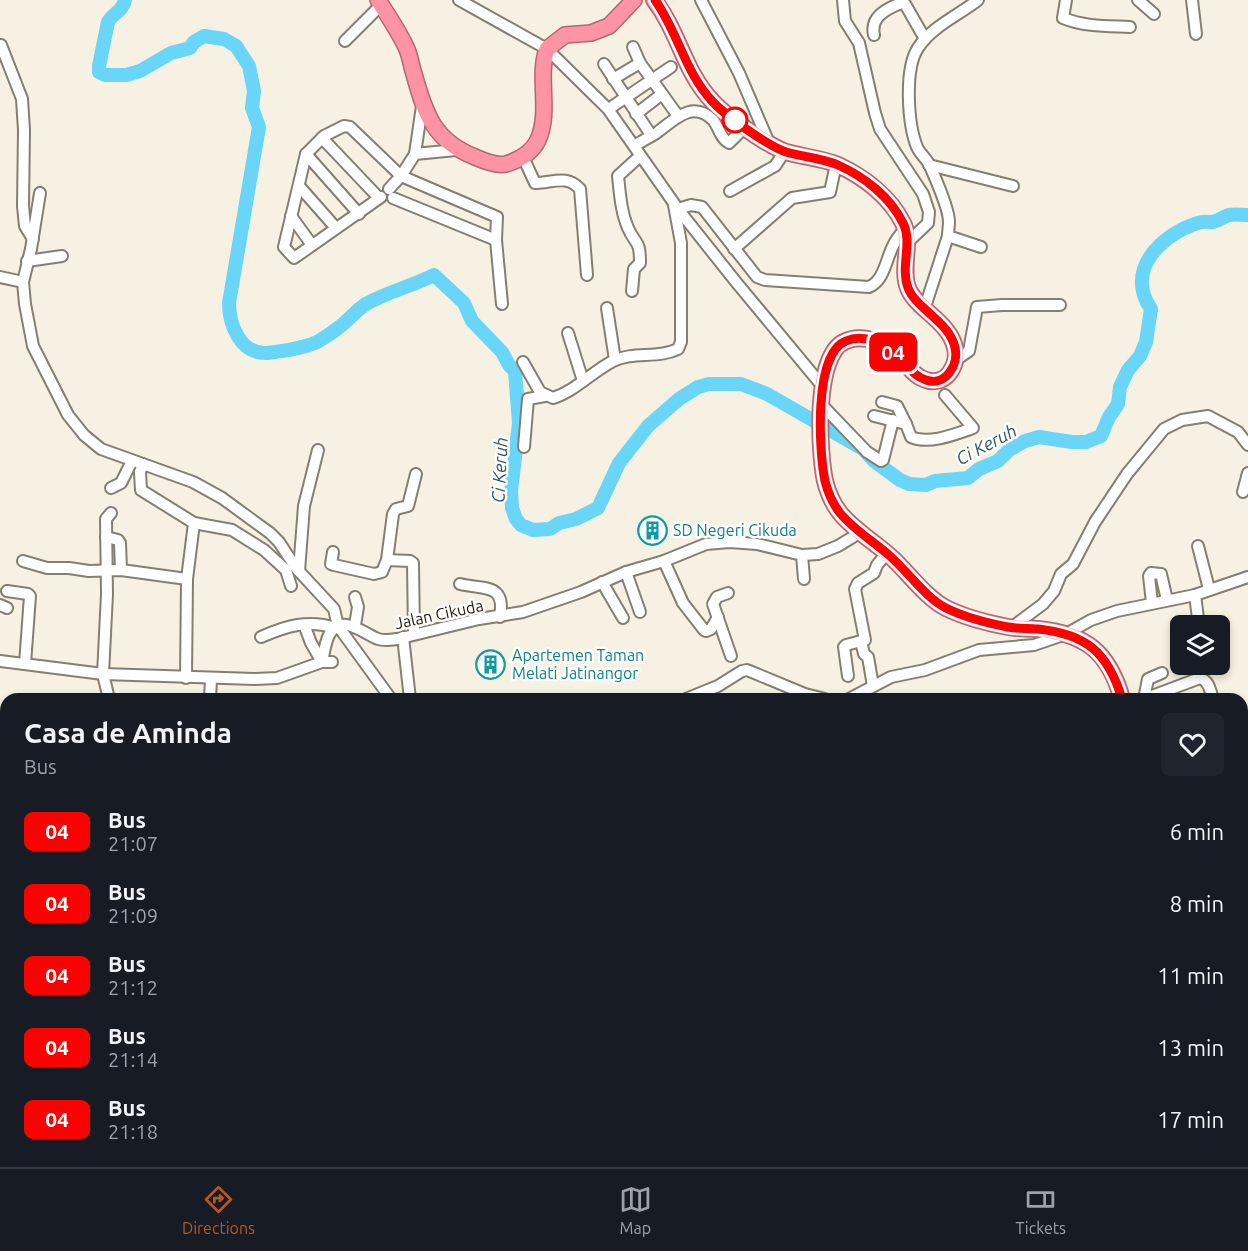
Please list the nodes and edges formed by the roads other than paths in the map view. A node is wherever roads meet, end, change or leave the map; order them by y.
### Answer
1 (459, 0) edge
2 (634, 0) edge
3 (654, 0) edge
4 (701, 0) edge
5 (843, 0) edge
6 (978, 0) edge
7 (1066, 0) edge
8 (1138, 0) edge
9 (1192, 0) edge
10 (379, 2) edge
11 (1154, 15) dead end
12 (1130, 27) dead end
13 (1196, 34) dead end
14 (874, 35) dead end
15 (925, 39) junction
16 (345, 41) dead end
17 (1, 45) edge
18 (633, 47) dead end
19 (547, 49) junction
20 (640, 63) junction
21 (604, 64) dead end
22 (671, 67) dead end
23 (613, 79) junction
24 (652, 79) junction
25 (662, 93) junction
26 (625, 98) junction
27 (422, 106) junction
28 (613, 106) dead end
29 (636, 114) junction
30 (678, 116) junction
31 (745, 128) junction
32 (651, 135) junction
33 (322, 138) junction
34 (639, 143) dead end
35 (770, 144) junction
36 (456, 150) junction
37 (785, 152) junction
38 (306, 154) junction
39 (415, 154) junction
40 (640, 156) junction
41 (523, 157) junction
42 (836, 164) junction
43 (929, 165) junction
44 (401, 176) junction
45 (299, 186) junction
46 (1013, 186) dead end
47 (730, 191) dead end
48 (40, 193) dead end
49 (385, 196) junction
50 (676, 205) junction
51 (359, 214) junction
52 (291, 216) junction
53 (336, 228) junction
54 (906, 228) junction
55 (948, 236) junction
56 (33, 239) junction
57 (496, 240) junction
58 (907, 243) junction
59 (312, 245) junction
60 (981, 247) dead end
61 (734, 249) junction
62 (62, 256) dead end
63 (27, 261) junction
64 (587, 275) dead end
65 (0, 277) edge
66 (23, 282) junction
67 (632, 291) dead end
68 (502, 304) dead end
69 (1060, 305) dead end
70 (925, 307) junction
71 (607, 308) dead end
72 (568, 333) dead end
73 (615, 360) junction
74 (956, 360) junction
75 (523, 362) dead end
76 (582, 381) junction
77 (824, 388) junction
78 (945, 395) dead end
79 (545, 396) junction
80 (882, 402) dead end
81 (822, 406) junction
82 (874, 416) dead end
83 (892, 420) junction
84 (906, 424) junction
85 (1248, 445) edge
86 (524, 447) dead end
87 (318, 450) dead end
88 (137, 463) junction
89 (1248, 473) edge
90 (416, 474) dead end
91 (111, 488) dead end
92 (1243, 492) dead end
93 (111, 513) dead end
94 (194, 523) junction
95 (861, 532) junction
96 (106, 537) junction
97 (1198, 546) dead end
98 (333, 552) dead end
99 (887, 554) junction
100 (802, 555) junction
101 (387, 560) junction
102 (23, 561) dead end
103 (664, 561) junction
104 (121, 570) junction
105 (106, 571) junction
106 (299, 571) junction
107 (626, 572) junction
108 (1248, 577) edge
109 (187, 579) junction
110 (804, 579) dead end
111 (602, 582) junction
112 (460, 584) dead end
113 (291, 586) dead end
114 (1209, 589) junction
115 (7, 591) dead end
116 (728, 593) dead end
117 (1194, 594) junction
118 (355, 597) dead end
119 (1167, 600) junction
120 (1152, 603) junction
121 (640, 612) dead end
122 (1197, 615) edge
123 (500, 617) junction
124 (718, 617) junction
125 (623, 618) dead end
126 (355, 625) junction
127 (305, 627) dead end
128 (337, 627) junction
129 (1011, 628) junction
130 (1066, 634) junction
131 (409, 636) junction
132 (261, 638) dead end
133 (861, 641) junction
134 (731, 656) dead end
135 (0, 661) edge
136 (327, 662) junction
137 (25, 664) junction
138 (1162, 673) dead end
139 (103, 674) junction
140 (848, 676) dead end
141 (186, 678) junction
142 (211, 679) junction
143 (873, 686) junction
144 (108, 693) edge
145 (210, 693) edge
146 (386, 693) edge
147 (410, 693) edge
148 (701, 693) edge
149 (805, 693) edge
150 (860, 693) edge
151 (1120, 693) edge
152 (1145, 693) edge
153 (1160, 693) edge
154 (1211, 693) edge

1 - 19 street
2 - 19 highway
3 - 31 highway
4 - 35 street
5 - 58 street
6 - 15 street
7 - 12 street
8 - 11 street
9 - 13 street
10 - 16 street
10 - 27 highway
14 - 15 street
15 - 43 street
17 - 56 street
18 - 20 street
19 - 40 street
19 - 41 highway
20 - 23 street
20 - 24 street
21 - 23 street
22 - 24 street
23 - 26 street
24 - 25 street
24 - 26 street
25 - 29 street
25 - 30 street
26 - 28 street
26 - 29 street
27 - 36 highway
27 - 39 street
29 - 32 street
30 - 31 street
30 - 32 street
31 - 35 highway
32 - 34 street
33 - 38 street
33 - 44 street
33 - 49 street
35 - 37 highway
36 - 39 street
36 - 41 highway
37 - 42 highway
37 - 47 street
38 - 45 street
38 - 51 street
39 - 44 street
40 - 50 street
40 - 67 street
41 - 64 street
42 - 54 highway
42 - 61 street
43 - 46 street
43 - 55 street
44 - 49 street
44 - 57 street
45 - 52 street
45 - 53 street
48 - 56 street
49 - 51 street
49 - 57 street
50 - 61 street
50 - 73 street
50 - 77 street
51 - 53 street
52 - 59 street
52 - 59 street
53 - 59 street
54 - 58 highway
54 - 61 street
55 - 60 street
55 - 70 street
56 - 63 street
57 - 68 street
58 - 70 highway
62 - 63 street
63 - 66 street
65 - 66 street
66 - 88 street
69 - 74 street
70 - 74 highway
71 - 73 street
72 - 76 street
73 - 76 street
74 - 77 highway
75 - 79 street
76 - 79 street
77 - 81 highway
78 - 84 street
79 - 86 street
80 - 84 street
81 - 83 street
81 - 95 highway
82 - 83 street
83 - 84 street
85 - 129 street
87 - 106 street
88 - 91 street
88 - 94 street
88 - 106 street
89 - 92 street
90 - 101 street
93 - 96 street
94 - 109 street
94 - 113 street
95 - 99 highway
95 - 100 street, Jalan Cikuda
96 - 104 street
96 - 105 street
97 - 114 street
98 - 101 street
99 - 129 highway
99 - 133 street
100 - 103 street, Jalan Cikuda
100 - 110 street
101 - 131 street
102 - 105 street
103 - 107 street, Jalan Cikuda
103 - 124 street
104 - 105 street
104 - 109 street
105 - 139 street
106 - 128 street
107 - 111 street, Jalan Cikuda
107 - 121 street
108 - 114 street
109 - 141 street
111 - 123 street, Jalan Cikuda
111 - 125 street
112 - 123 street
114 - 117 street
115 - 137 street
116 - 124 street
117 - 119 street
117 - 122 street
118 - 126 street
119 - 120 street
119 - 120 street
120 - 130 street
123 - 131 street, Jalan Cikuda
124 - 134 street
126 - 128 street
126 - 131 street, Jalan Cikuda
127 - 136 street
128 - 132 street
128 - 136 street
128 - 146 street
129 - 130 highway
130 - 143 street
130 - 151 highway
131 - 147 street
133 - 140 street
133 - 143 street
135 - 137 street
136 - 142 street
137 - 139 street
138 - 152 street
139 - 141 street
139 - 144 street
141 - 142 street
142 - 145 street
143 - 150 street
148 - 149 street
153 - 154 street

